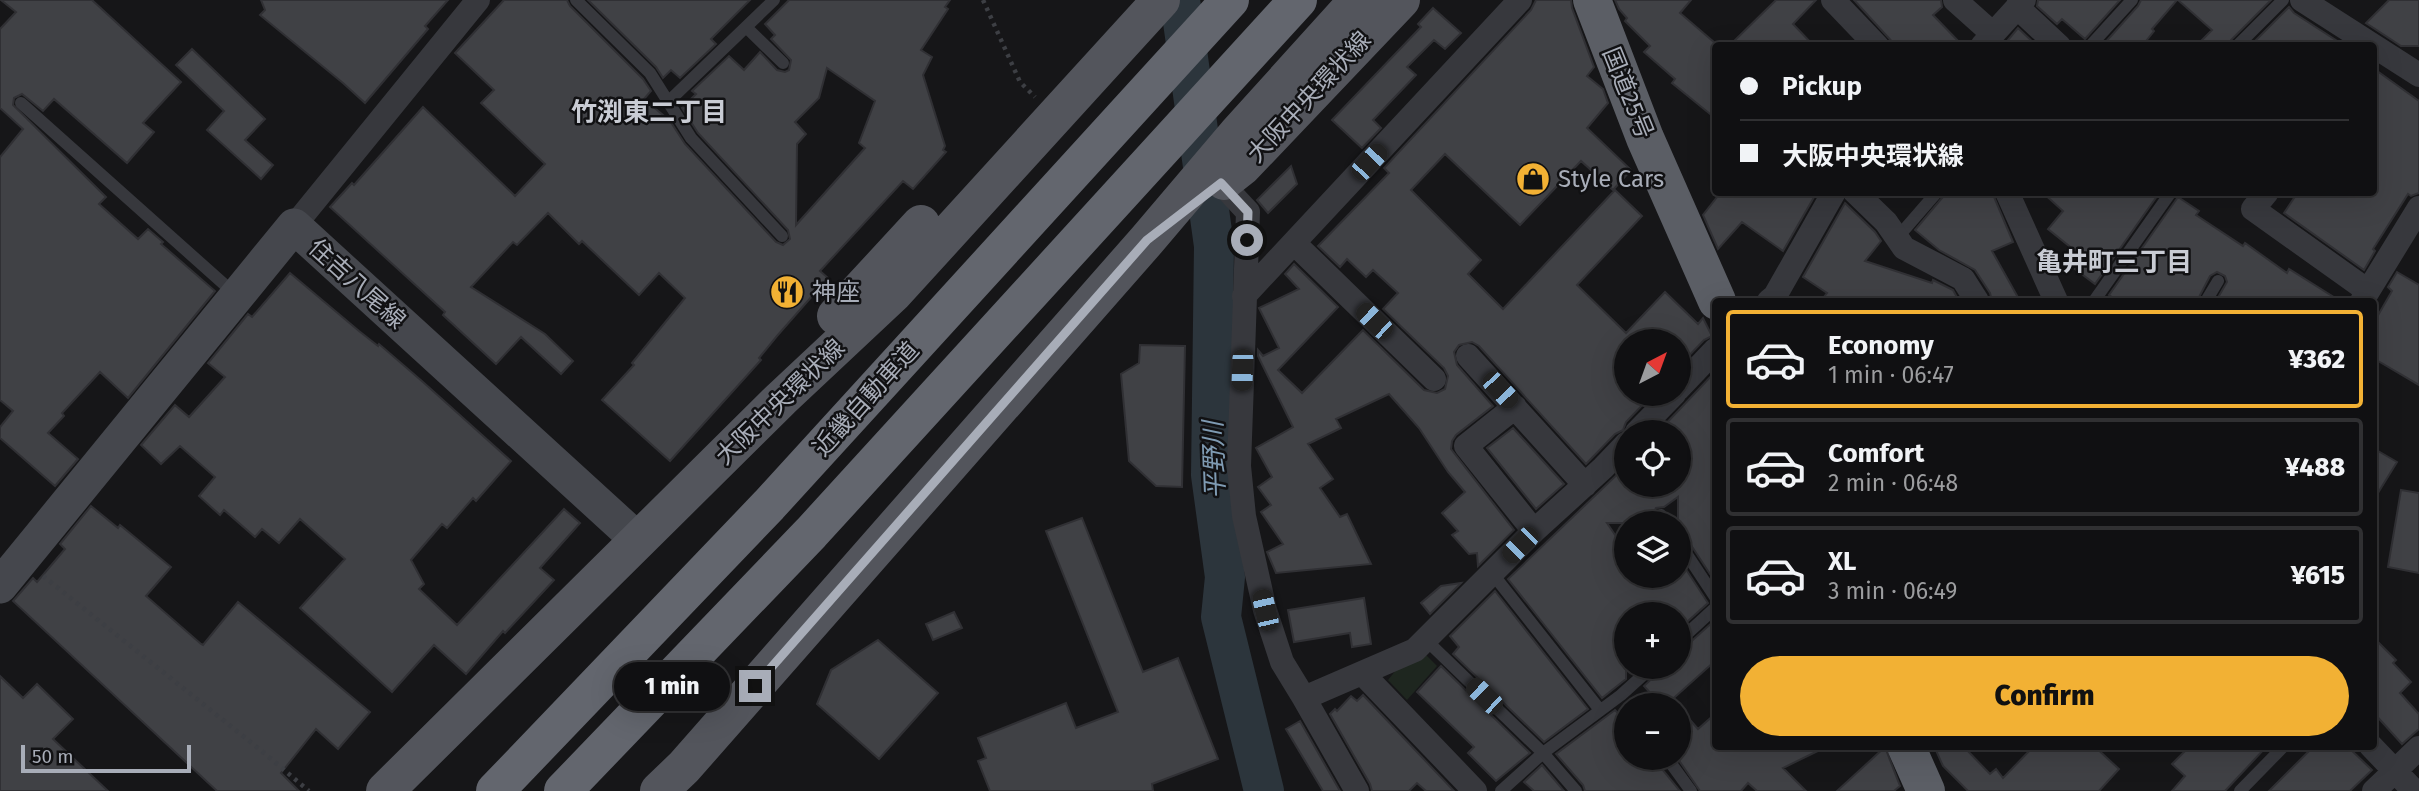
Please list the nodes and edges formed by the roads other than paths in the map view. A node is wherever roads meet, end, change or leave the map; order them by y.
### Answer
1 (478, 0) edge
2 (576, 0) edge
3 (774, 0) edge
4 (1230, 0) edge
5 (1298, 0) edge
6 (1358, 0) edge
7 (1401, 0) edge
8 (1520, 0) edge
9 (1592, 0) edge
10 (1833, 0) edge
11 (1955, 0) edge
12 (2132, 0) edge
13 (2283, 0) edge
14 (2302, 0) edge
15 (2021, 3) edge
16 (1145, 6) edge
17 (746, 27) junction
18 (1987, 40) edge
19 (1873, 42) edge
20 (2055, 42) edge
21 (2094, 42) edge
22 (2241, 42) edge
23 (2360, 42) edge
24 (2377, 54) edge
25 (783, 63) dead end
26 (2419, 75) edge
27 (669, 101) junction
28 (21, 103) dead end
29 (1221, 183) junction
30 (1832, 196) edge
31 (1859, 196) edge
32 (1934, 196) edge
33 (2009, 196) edge
34 (2168, 196) edge
35 (2264, 196) edge
36 (2419, 208) edge
37 (294, 226) junction
38 (782, 236) dead end
39 (1897, 238) junction
40 (1147, 240) junction
41 (1294, 243) junction
42 (2218, 281) dead end
43 (237, 296) junction
44 (1244, 296) junction
45 (2365, 296) edge
46 (1716, 298) edge
47 (1777, 298) edge
48 (1975, 298) edge
49 (2055, 298) edge
50 (2096, 298) edge
51 (2208, 298) edge
52 (1712, 353) edge
53 (1468, 356) dead end
54 (1691, 375) edge
55 (1434, 379) dead end
56 (781, 399) junction
57 (1662, 406) edge
58 (1515, 407) junction
59 (1649, 420) edge
60 (1614, 456) edge
61 (1585, 485) junction
62 (1534, 531) junction
63 (639, 541) junction
64 (1691, 561) edge
65 (6, 565) edge
66 (1492, 573) junction
67 (1712, 592) edge
68 (1712, 611) edge
69 (1691, 630) edge
70 (1425, 639) junction
71 (1363, 674) junction
72 (1642, 679) edge
73 (1630, 693) edge
74 (1304, 698) junction
75 (1614, 704) edge
76 (1600, 710) junction
77 (2419, 748) edge
78 (1908, 750) edge
79 (2280, 750) edge
80 (2375, 750) edge
81 (1543, 753) junction
82 (1676, 770) edge
83 (2395, 771) junction
84 (385, 791) edge
85 (495, 791) edge
86 (563, 791) edge
87 (659, 791) edge
88 (1356, 791) edge
89 (1475, 791) edge
90 (1501, 791) edge
91 (1576, 791) edge
92 (1691, 791) edge
93 (1926, 791) edge
94 (2240, 791) edge
95 (2374, 791) edge
96 (2414, 791) edge

1 - 37 street
2 - 27 lane
3 - 17 lane
4 - 85 highway, 近畿自動車道
5 - 86 highway, 近畿自動車道
6 - 40 main road, 大阪中央環状線
7 - 29 main road, 大阪中央環状線
8 - 41 street
9 - 46 highway, 国道25号
10 - 19 street
11 - 18 street
12 - 21 lane
13 - 22 lane
14 - 23 street
15 - 18 street
15 - 20 street
16 - 56 main road, 大阪中央環状線
16 - 56 main road
17 - 25 lane
17 - 27 lane
24 - 26 street
27 - 38 lane
28 - 43 lane
29 - 40 main road, 大阪中央環状線
29 - 44 street
30 - 47 street
31 - 39 street
32 - 39 lane
33 - 49 street
34 - 50 lane
35 - 45 street
36 - 45 street
37 - 43 main road, 住吉八尾線
37 - 63 main road, 住吉八尾線
39 - 48 street
40 - 87 main road, 大阪中央環状線
41 - 44 street
41 - 55 street
42 - 51 lane
43 - 65 main road, 住吉八尾線
44 - 74 street
52 - 54 street
53 - 58 street
56 - 63 main road, 大阪中央環状線
57 - 59 street
58 - 61 street
58 - 62 street
60 - 61 street
61 - 62 street
62 - 66 street
63 - 84 main road, 大阪中央環状線
64 - 67 lane
66 - 70 street
66 - 76 lane
68 - 69 lane
70 - 71 street
70 - 81 lane
71 - 74 street
71 - 89 street
72 - 73 lane
74 - 88 street
75 - 76 lane
76 - 81 lane
77 - 83 street
78 - 93 highway
79 - 94 lane
80 - 83 street
81 - 90 lane
81 - 91 lane
82 - 92 lane
83 - 95 street
83 - 96 street

